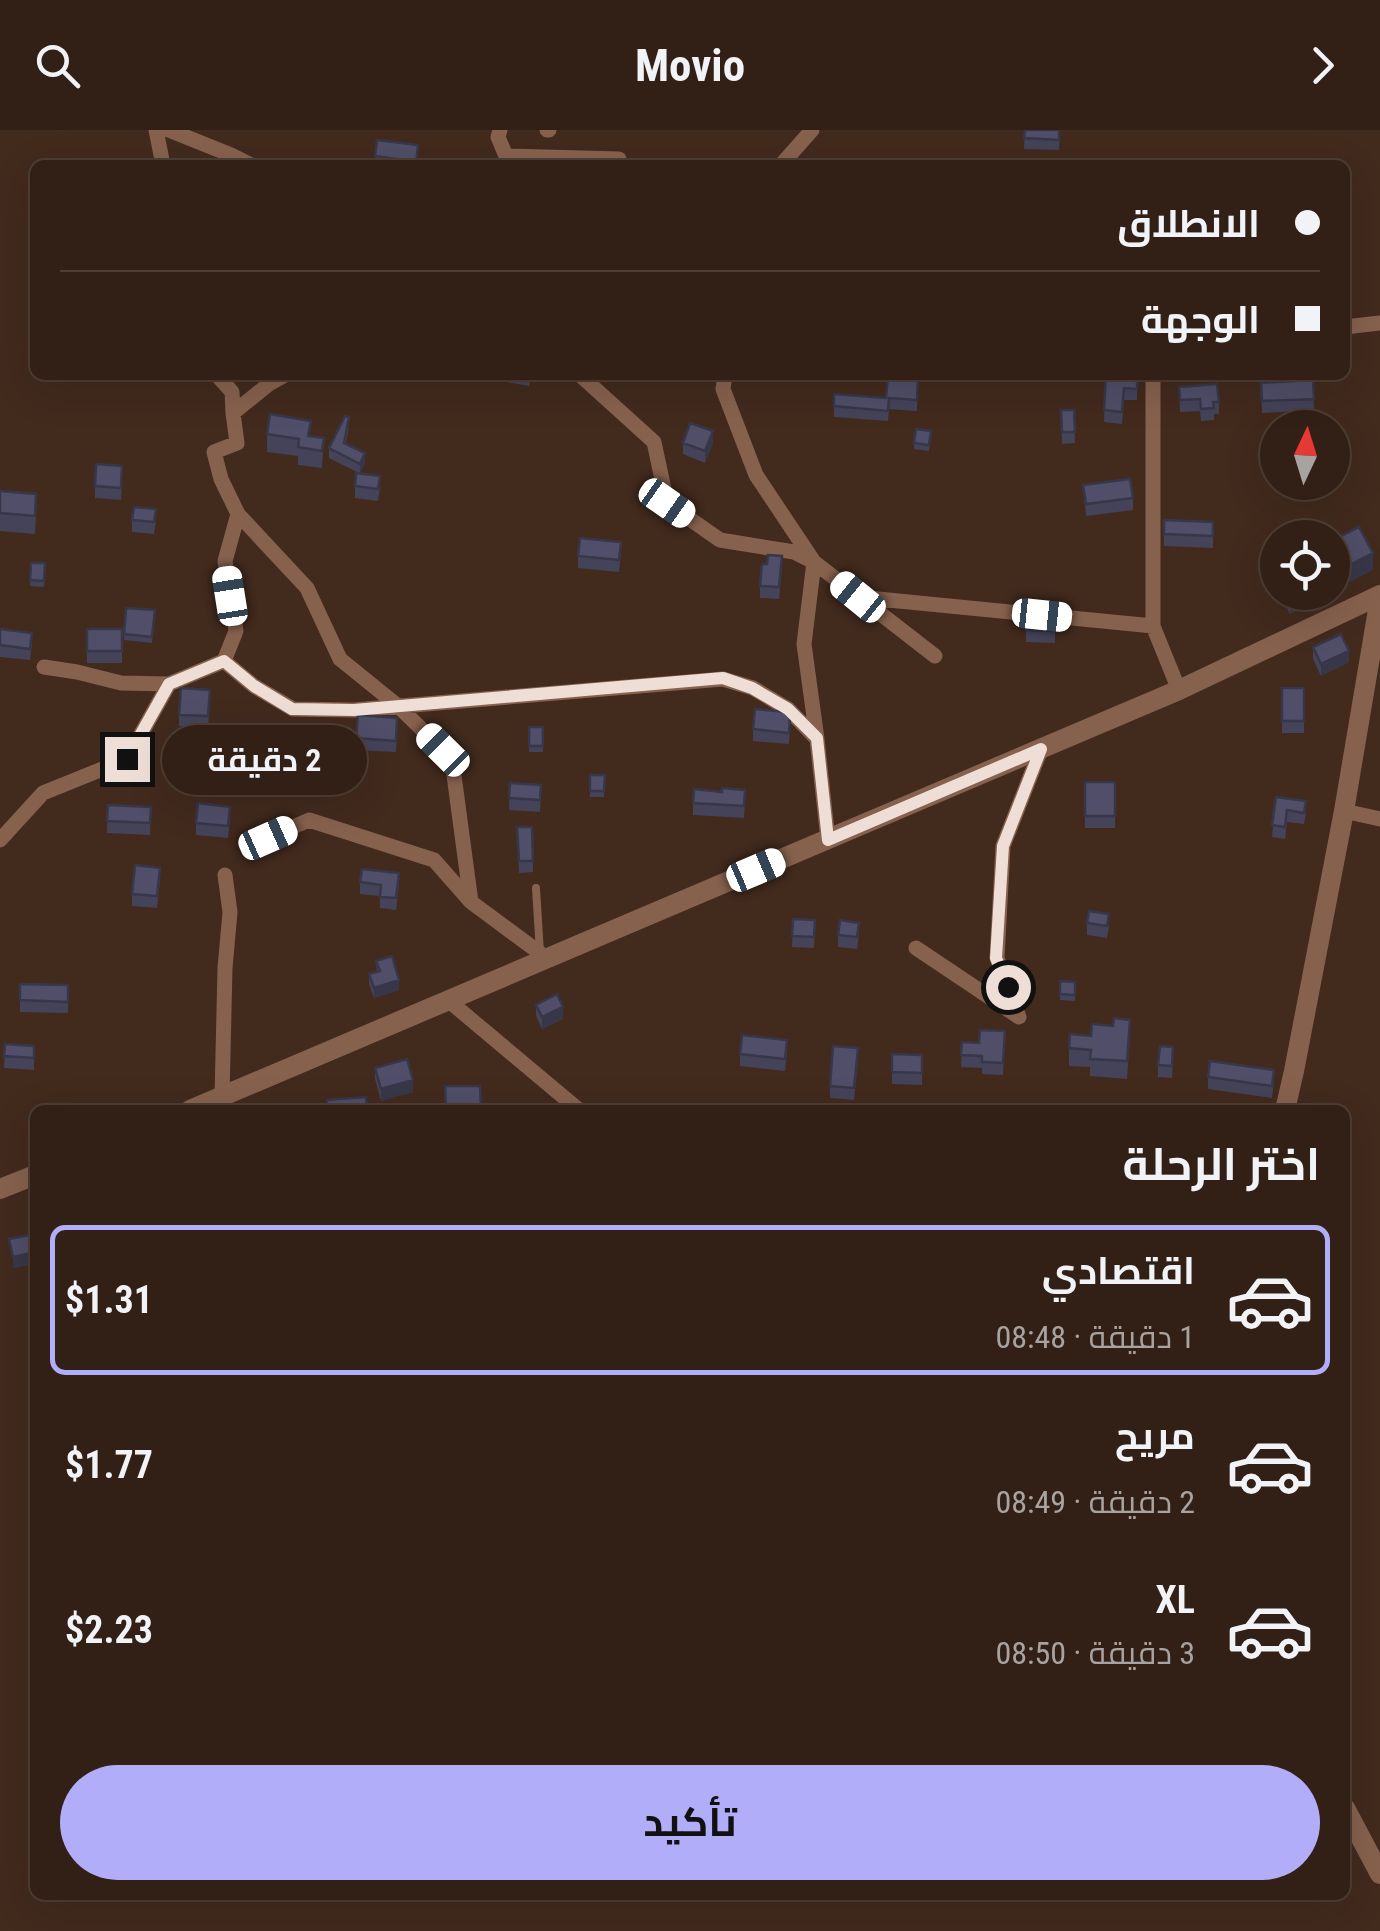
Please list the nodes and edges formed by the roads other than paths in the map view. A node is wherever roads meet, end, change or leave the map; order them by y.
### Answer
1 (156, 130) edge
2 (169, 130) edge
3 (500, 130) edge
4 (812, 130) edge
5 (619, 159) dead end
6 (162, 160) edge
7 (239, 160) edge
8 (785, 160) edge
9 (1380, 323) edge
10 (1350, 326) edge
11 (221, 380) edge
12 (268, 380) edge
13 (586, 380) edge
14 (724, 380) edge
15 (1153, 380) edge
16 (233, 413) junction
17 (238, 514) junction
18 (814, 562) junction
19 (858, 597) junction
20 (1380, 597) edge
21 (1152, 626) junction
22 (934, 656) dead end
23 (224, 661) junction
24 (44, 668) dead end
25 (169, 684) junction
26 (1179, 690) junction
27 (398, 706) junction
28 (817, 738) junction
29 (1041, 749) junction
30 (1344, 811) junction
31 (1380, 819) edge
32 (268, 838) dead end
33 (0, 840) edge
34 (828, 840) junction
35 (226, 875) dead end
36 (536, 888) dead end
37 (471, 902) junction
38 (916, 948) dead end
39 (540, 958) junction
40 (448, 1001) junction
41 (222, 1097) junction
42 (202, 1105) edge
43 (573, 1105) edge
44 (1286, 1105) edge
45 (30, 1177) edge
46 (0, 1190) edge
47 (1350, 1817) edge
48 (1380, 1874) edge

1 - 6 street
2 - 7 street
3 - 5 street
4 - 8 street
9 - 10 street
11 - 16 street
12 - 16 street
13 - 18 street
14 - 18 street
15 - 21 street
16 - 17 street
17 - 23 street
17 - 27 street
18 - 19 street
18 - 28 street
19 - 21 street
19 - 22 street
20 - 26 street
20 - 30 street
21 - 26 street
23 - 25 street
23 - 27 street
24 - 25 street
25 - 33 street
26 - 29 street
27 - 28 street
27 - 37 street
28 - 34 street
29 - 34 street
29 - 38 street
30 - 31 street
30 - 44 street
32 - 37 street
34 - 39 street
35 - 41 street
36 - 39 lane
37 - 39 street
39 - 40 street
40 - 41 street
40 - 43 street
41 - 42 street
45 - 46 street
47 - 48 street

